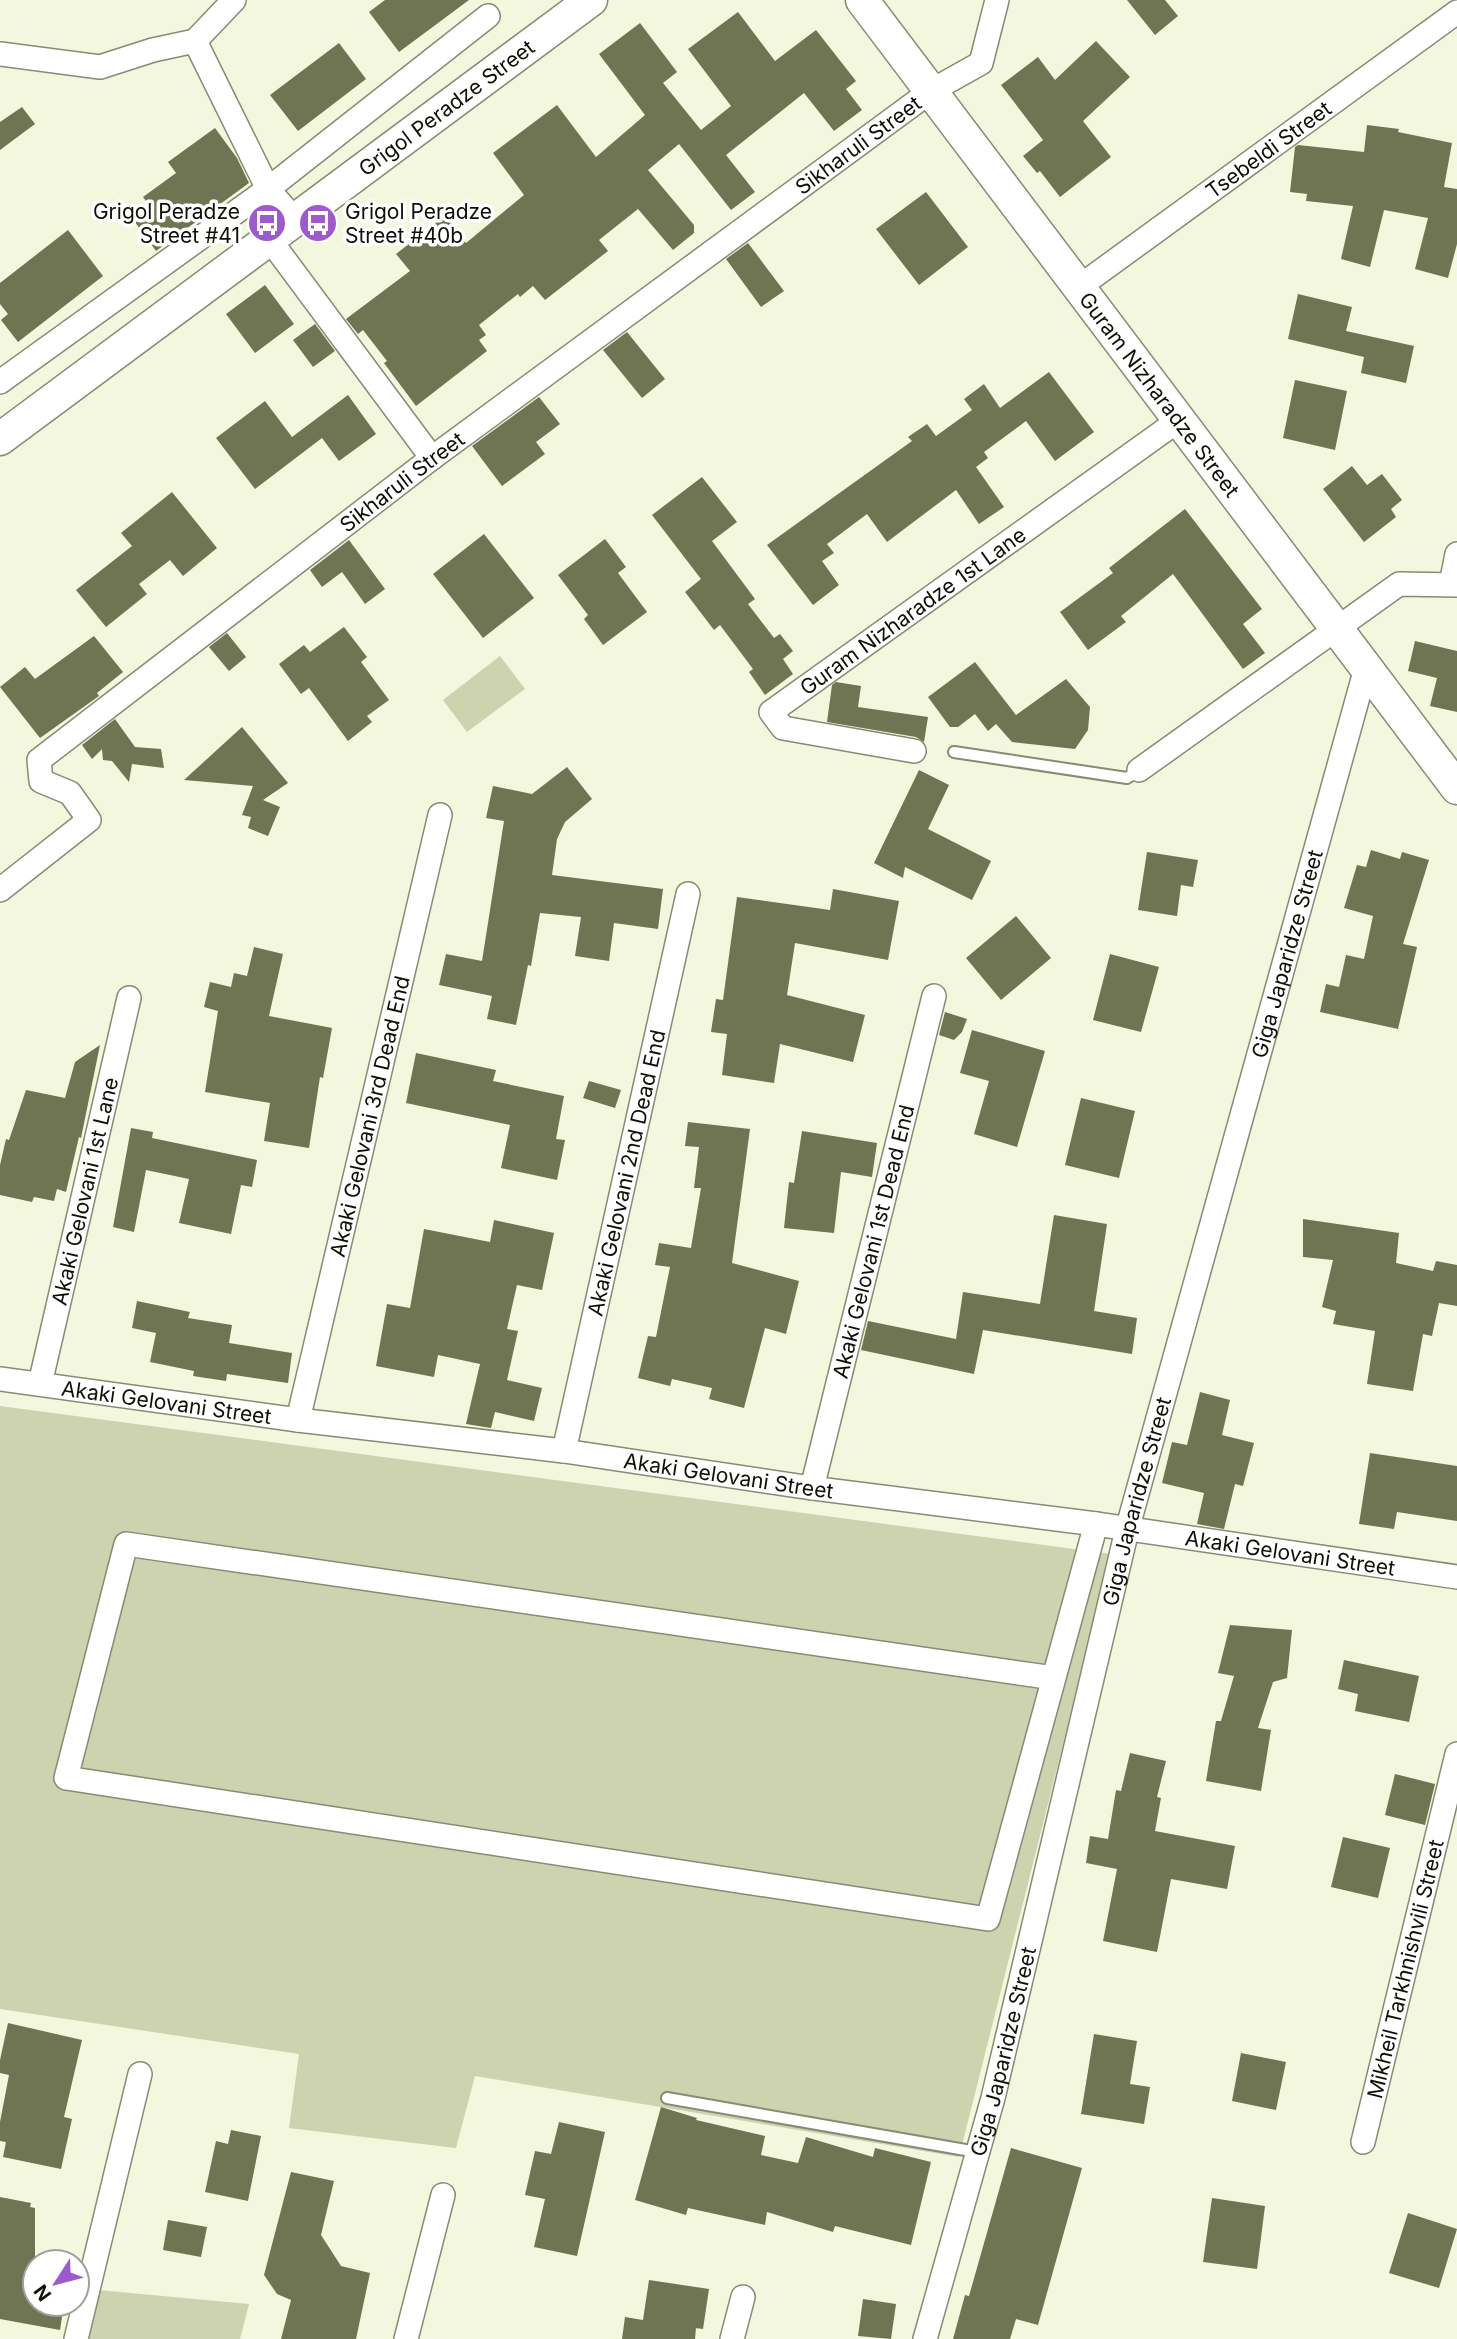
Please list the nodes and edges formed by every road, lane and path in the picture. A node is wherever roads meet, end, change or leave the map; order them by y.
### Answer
1 (234, 0) edge
2 (591, 0) edge
3 (863, 0) edge
4 (997, 0) edge
5 (1457, 12) edge
6 (488, 16) dead end
7 (195, 41) junction
8 (0, 54) edge
9 (930, 91) junction
10 (268, 189) junction
11 (295, 220) junction
12 (271, 240) junction
13 (1079, 287) junction
14 (0, 382) edge
15 (1179, 420) junction
16 (0, 439) edge
17 (432, 458) junction
18 (1457, 554) edge
19 (1454, 585) edge
20 (1337, 629) junction
21 (1366, 668) junction
22 (914, 751) dead end
23 (954, 752) dead end
24 (1139, 770) joint
25 (1457, 789) edge
26 (440, 815) dead end
27 (0, 890) edge
28 (688, 894) dead end
29 (934, 996) dead end
30 (129, 998) dead end
31 (0, 1379) edge
32 (40, 1384) junction
33 (298, 1420) junction
34 (564, 1451) junction
35 (812, 1488) junction
36 (1096, 1524) junction
37 (1128, 1530) junction
38 (1457, 1577) edge
39 (1054, 1678) junction
40 (1457, 1754) edge
41 (140, 2074) dead end
42 (667, 2098) dead end
43 (1363, 2142) dead end
44 (977, 2152) junction
45 (443, 2195) dead end
46 (743, 2297) dead end
47 (76, 2339) edge
48 (407, 2339) edge
49 (732, 2339) edge
50 (925, 2339) edge

1 - 7 street
2 - 11 street, Grigol Peradze Street
3 - 9 street, Guram Nizharadze Street
4 - 9 street, Sikharuli Street
5 - 13 street, Tsebeldi Street
6 - 10 street
7 - 8 street
7 - 10 street
9 - 13 street, Guram Nizharadze Street
9 - 17 street, Sikharuli Street
10 - 11 street
10 - 14 street
11 - 12 street, Grigol Peradze Street
12 - 16 street, Grigol Peradze Street
12 - 17 street
13 - 15 street, Guram Nizharadze Street
15 - 20 street, Guram Nizharadze Street
15 - 22 street, Guram Nizharadze 1st Lane
17 - 27 street, Sikharuli Street
18 - 19 street
19 - 20 street
20 - 21 street, Guram Nizharadze Street
20 - 24 street
21 - 25 street, Guram Nizharadze Street
21 - 37 street, Giga Japaridze Street
23 - 24 lane
26 - 33 street, Akaki Gelovani 3rd Dead End
28 - 34 street, Akaki Gelovani 2nd Dead End
29 - 35 street, Akaki Gelovani 1st Dead End
30 - 32 street, Akaki Gelovani 1st Lane
31 - 32 street, Akaki Gelovani Street
32 - 33 street, Akaki Gelovani Street
33 - 34 street, Akaki Gelovani Street
34 - 35 street, Akaki Gelovani Street
35 - 36 street, Akaki Gelovani Street
36 - 37 street, Akaki Gelovani Street
36 - 39 street
37 - 38 street, Akaki Gelovani Street
37 - 44 street, Giga Japaridze Street
39 - 39 street
40 - 43 street, Mikheil Tarkhnishvili Street
41 - 47 street
42 - 44 lane
44 - 50 street, Giga Japaridze Street
45 - 48 street
46 - 49 street

